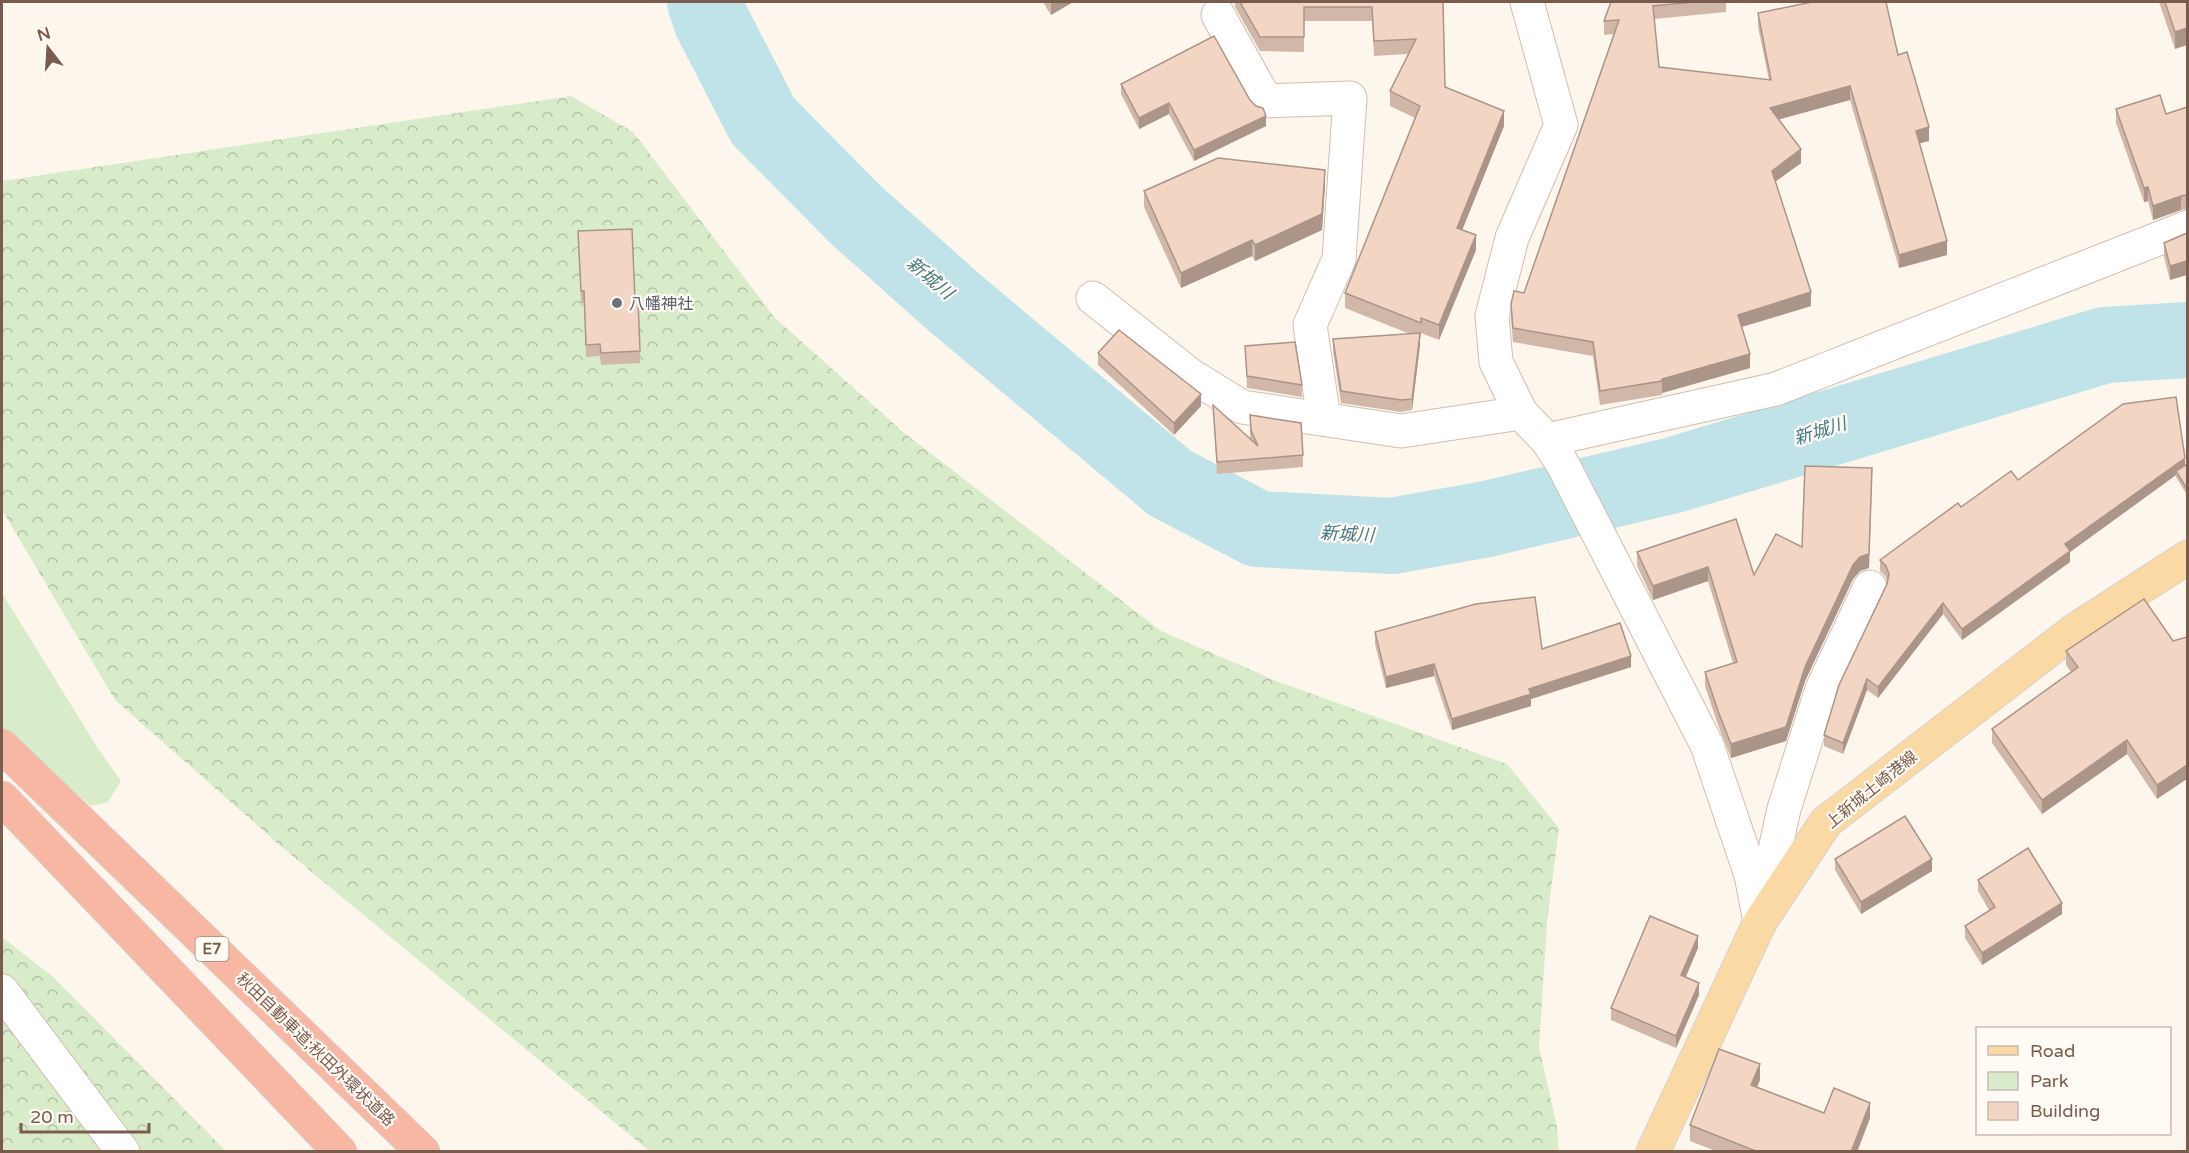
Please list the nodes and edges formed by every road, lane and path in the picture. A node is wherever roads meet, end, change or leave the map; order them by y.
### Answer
1 (1527, 2) edge
2 (1218, 15) dead end
3 (2187, 227) edge
4 (1093, 298) dead end
5 (1521, 413) junction
6 (1324, 419) junction
7 (1555, 452) junction
8 (2187, 557) edge
9 (1870, 587) dead end
10 (2, 746) edge
11 (2, 798) edge
12 (1760, 922) junction
13 (2, 991) edge
14 (123, 1152) edge
15 (340, 1152) edge
16 (423, 1152) edge
17 (1653, 1152) edge

1 - 5 street
2 - 6 street
3 - 7 street
4 - 6 street
5 - 6 street
5 - 7 street
7 - 12 street
8 - 12 main road, 上新城土崎港線
9 - 12 street
10 - 16 highway, 秋田自動車道;秋田外環状道路 / E7
11 - 15 highway
12 - 17 main road, 上新城土崎港線
13 - 14 street

